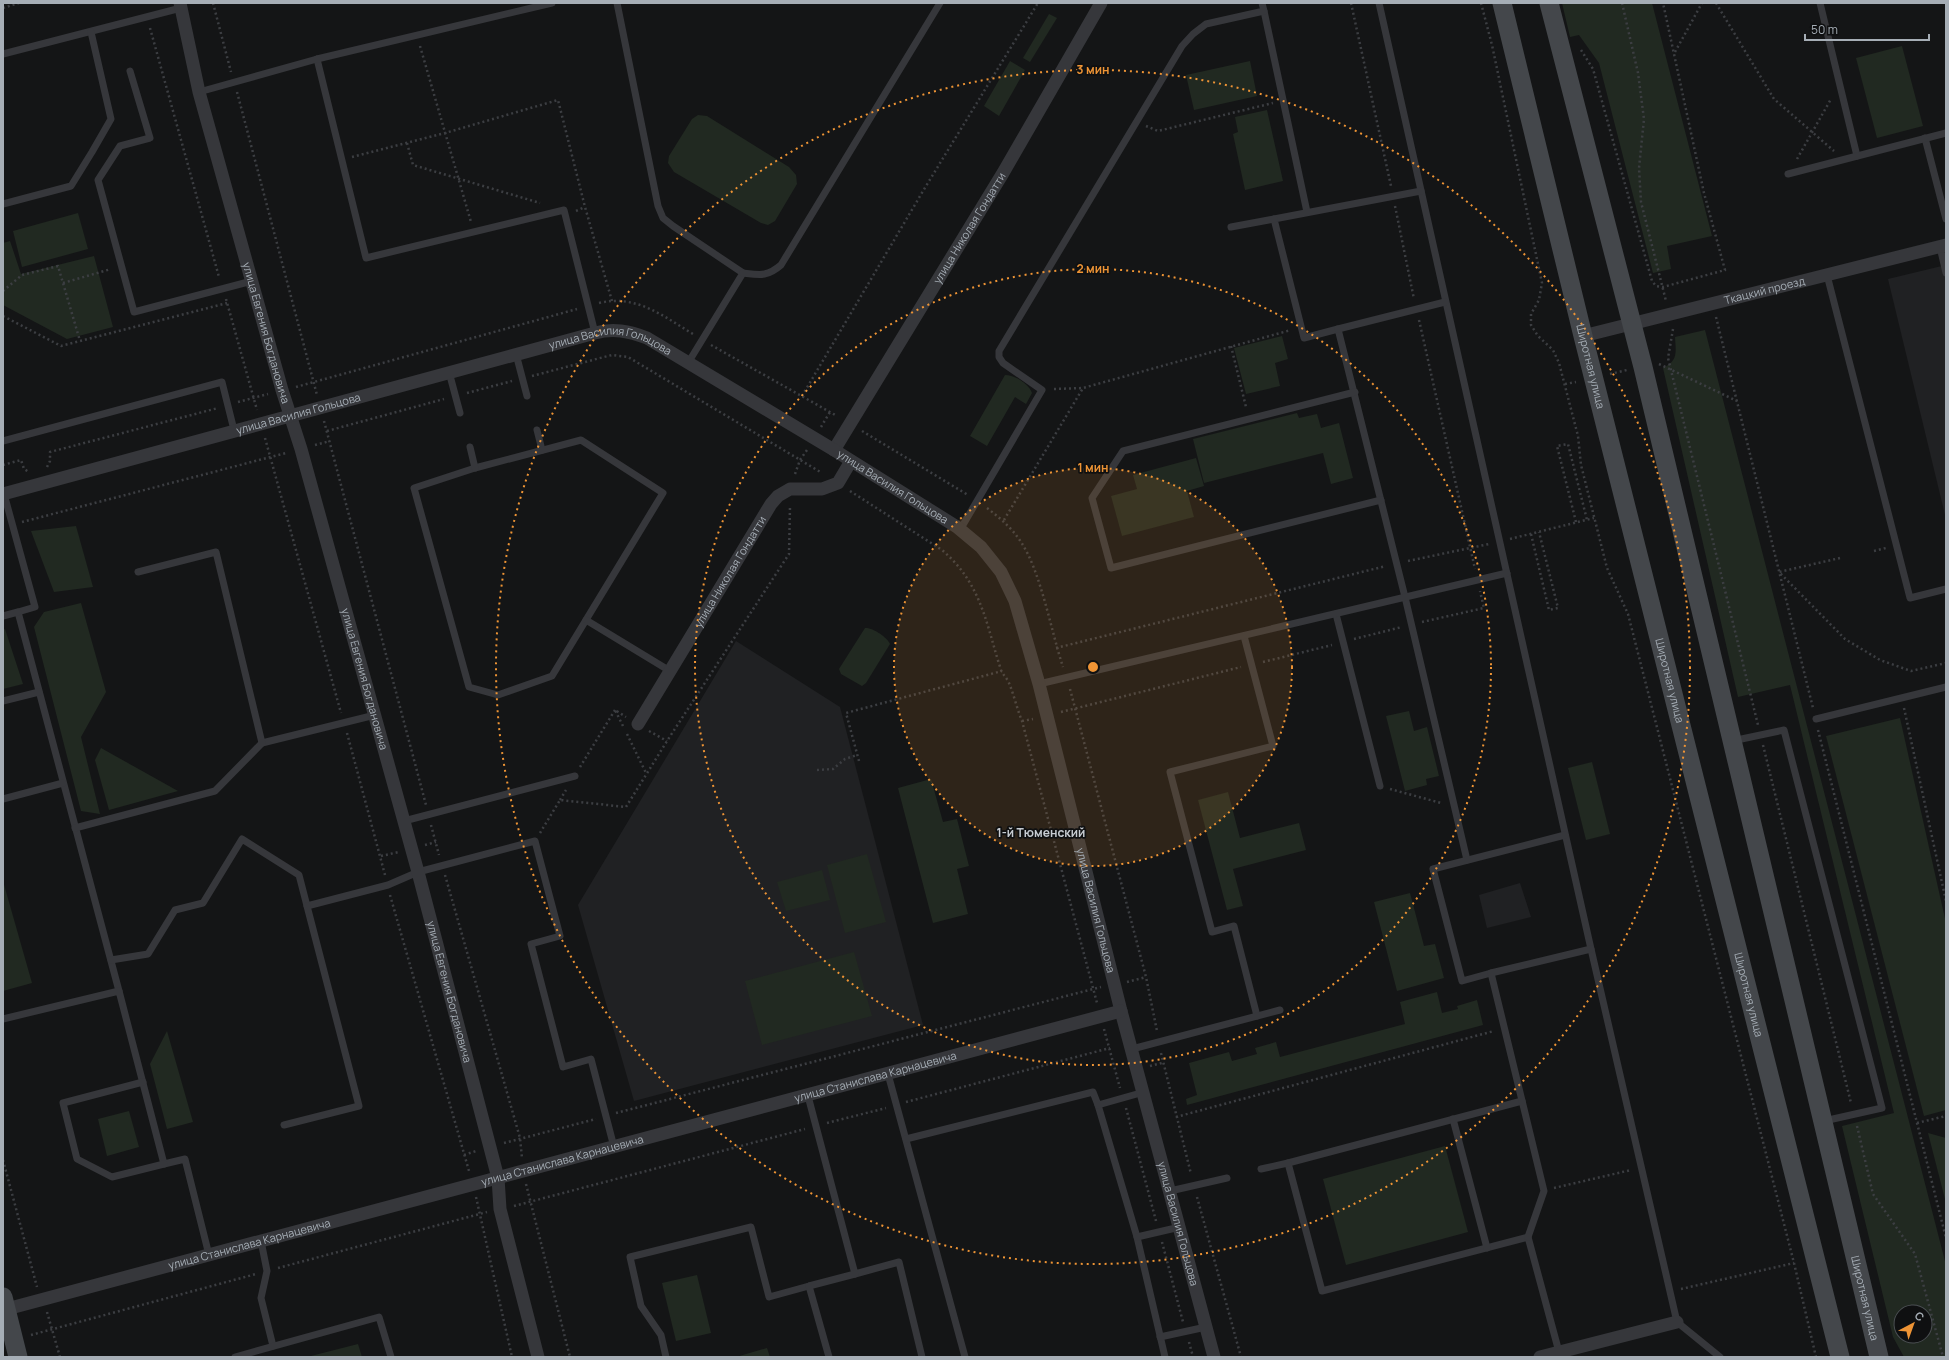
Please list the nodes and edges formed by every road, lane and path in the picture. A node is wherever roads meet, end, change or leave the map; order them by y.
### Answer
1 (19, 3) edge
2 (213, 3) edge
3 (552, 3) edge
4 (617, 3) edge
5 (940, 3) edge
6 (1038, 3) edge
7 (1101, 3) edge
8 (1262, 3) edge
9 (1351, 3) edge
10 (1379, 3) edge
11 (1481, 3) edge
12 (1502, 3) edge
13 (1549, 3) edge
14 (1622, 3) edge
15 (1663, 3) edge
16 (1702, 3) edge
17 (1716, 3) edge
18 (1820, 3) edge
19 (180, 6) edge
20 (3, 8) edge
21 (1264, 11) junction
22 (147, 18) junction
23 (91, 32) junction
24 (418, 36) junction
25 (1576, 44) dead end
26 (1675, 52) junction
27 (3, 54) edge
28 (317, 60) junction
29 (130, 71) dead end
30 (234, 83) junction
31 (1840, 83) junction
32 (199, 92) junction
33 (1283, 101) junction
34 (1137, 122) junction
35 (445, 133) junction
36 (1812, 133) junction
37 (1946, 133) edge
38 (1925, 138) junction
39 (407, 143) junction
40 (1858, 156) junction
41 (342, 159) junction
42 (1844, 160) junction
43 (1788, 174) joint
44 (458, 179) junction
45 (1421, 191) junction
46 (1394, 196) junction
47 (3, 204) edge
48 (564, 210) junction
49 (1307, 212) junction
50 (1274, 219) junction
51 (1946, 219) edge
52 (1231, 227) dead end
53 (473, 232) junction
54 (1943, 246) edge
55 (121, 266) junction
56 (743, 273) junction
57 (1946, 273) edge
58 (1827, 275) junction
59 (252, 281) junction
60 (63, 283) junction
61 (1662, 287) junction
62 (222, 288) junction
63 (3, 291) edge
64 (612, 301) junction
65 (1445, 302) junction
66 (227, 303) junction
67 (588, 306) junction
68 (1416, 309) junction
69 (3, 316) edge
70 (1709, 319) dead end
71 (1631, 324) junction
72 (1680, 326) dead end
73 (1301, 328) junction
74 (1338, 329) junction
75 (595, 333) junction
76 (1584, 336) junction
77 (702, 340) junction
78 (80, 341) junction
79 (1231, 346) junction
80 (516, 354) junction
81 (688, 363) junction
82 (1656, 364) dead end
83 (1670, 368) junction
84 (449, 372) junction
85 (523, 378) junction
86 (314, 382) junction
87 (1083, 388) junction
88 (282, 390) junction
89 (1042, 390) junction
90 (1355, 392) junction
91 (456, 396) junction
92 (527, 396) dead end
93 (802, 396) junction
94 (253, 398) junction
95 (1737, 401) junction
96 (228, 405) junction
97 (320, 407) junction
98 (460, 412) dead end
99 (830, 412) junction
100 (290, 415) junction
101 (1249, 419) junction
102 (260, 423) junction
103 (850, 424) junction
104 (234, 430) junction
105 (537, 430) dead end
106 (327, 431) junction
107 (814, 439) junction
108 (3, 441) edge
109 (330, 441) junction
110 (470, 447) dead end
111 (301, 449) junction
112 (542, 450) junction
113 (834, 450) junction
114 (270, 457) junction
115 (800, 460) junction
116 (851, 461) junction
117 (3, 465) edge
118 (475, 468) junction
119 (46, 469) dead end
120 (32, 474) dead end
121 (838, 483) junction
122 (790, 489) junction
123 (3, 494) edge
124 (976, 500) junction
125 (1381, 500) junction
126 (1594, 518) junction
127 (1004, 520) junction
128 (1587, 520) junction
129 (1576, 522) junction
130 (12, 524) junction
131 (960, 530) junction
132 (1539, 532) junction
133 (1531, 534) junction
134 (1500, 541) junction
135 (1471, 548) junction
136 (1840, 558) dead end
137 (1397, 563) junction
138 (138, 572) dead end
139 (1779, 572) junction
140 (1507, 573) junction
141 (1477, 580) junction
142 (1946, 589) edge
143 (1405, 597) junction
144 (18, 612) junction
145 (1336, 614) junction
146 (3, 616) edge
147 (586, 620) junction
148 (1411, 625) junction
149 (1244, 636) junction
150 (1343, 642) junction
151 (1056, 648) junction
152 (998, 655) dead end
153 (1946, 663) edge
154 (1252, 665) junction
155 (670, 671) junction
156 (1002, 672) dead end
157 (1066, 678) junction
158 (1039, 684) junction
159 (1946, 687) edge
160 (39, 692) junction
161 (1902, 698) junction
162 (3, 701) edge
163 (1076, 708) junction
164 (615, 710) dead end
165 (375, 715) junction
166 (1047, 715) junction
167 (1816, 719) junction
168 (1022, 721) dead end
169 (344, 722) junction
170 (638, 724) dead end
171 (1760, 735) junction
172 (1731, 742) junction
173 (262, 743) junction
174 (857, 755) junction
175 (859, 761) dead end
176 (817, 770) dead end
177 (575, 776) junction
178 (63, 783) junction
179 (1380, 786) joint
180 (3, 799) edge
181 (560, 800) junction
182 (1454, 806) junction
183 (429, 815) junction
184 (404, 821) junction
185 (75, 828) junction
186 (1565, 835) junction
187 (535, 841) junction
188 (1467, 860) junction
189 (442, 866) junction
190 (418, 872) junction
191 (388, 885) junction
192 (1946, 902) edge
193 (307, 906) junction
194 (1591, 949) junction
195 (110, 960) junction
196 (1491, 973) junction
197 (1146, 977) junction
198 (1115, 985) junction
199 (119, 991) junction
200 (1280, 1010) dead end
201 (1121, 1011) junction
202 (1257, 1016) junction
203 (3, 1019) edge
204 (1504, 1029) junction
205 (1159, 1040) junction
206 (1110, 1048) dead end
207 (1132, 1048) junction
208 (888, 1074) junction
209 (143, 1082) junction
210 (1144, 1092) junction
211 (808, 1096) junction
212 (1522, 1101) junction
213 (897, 1105) junction
214 (1098, 1105) junction
215 (1854, 1114) junction
216 (606, 1116) junction
217 (1946, 1116) edge
218 (1176, 1117) junction
219 (1453, 1119) junction
220 (1824, 1122) junction
221 (1917, 1123) junction
222 (284, 1125) dead end
223 (816, 1126) junction
224 (520, 1138) junction
225 (906, 1139) junction
226 (490, 1147) junction
227 (614, 1147) junction
228 (464, 1155) junction
229 (3, 1160) edge
230 (1288, 1163) junction
231 (164, 1164) junction
232 (1642, 1168) junction
233 (1261, 1169) dead end
234 (523, 1172) junction
235 (498, 1178) junction
236 (1227, 1178) dead end
237 (473, 1184) junction
238 (1194, 1186) junction
239 (1170, 1191) junction
240 (1544, 1191) junction
241 (529, 1202) junction
242 (500, 1209) junction
243 (480, 1214) junction
244 (1180, 1228) junction
245 (1137, 1237) junction
246 (1528, 1237) junction
247 (1946, 1238) edge
248 (261, 1241) junction
249 (1487, 1248) junction
250 (209, 1255) junction
251 (1794, 1263) junction
252 (855, 1274) junction
253 (809, 1286) junction
254 (1670, 1291) junction
255 (42, 1300) junction
256 (4, 1306) edge
257 (1678, 1322) junction
258 (1206, 1327) junction
259 (1160, 1337) junction
260 (273, 1346) junction
261 (1559, 1352) junction
262 (18, 1357) edge
263 (60, 1357) edge
264 (235, 1357) edge
265 (391, 1357) edge
266 (512, 1357) edge
267 (538, 1357) edge
268 (570, 1357) edge
269 (666, 1357) edge
270 (829, 1357) edge
271 (922, 1357) edge
272 (965, 1357) edge
273 (1165, 1357) edge
274 (1214, 1357) edge
275 (1241, 1357) edge
276 (1540, 1357) edge
277 (1720, 1357) edge
278 (1816, 1357) edge
279 (1840, 1357) edge
280 (1879, 1357) edge
281 (1943, 1357) edge

1 - 20 path
2 - 30 path
3 - 24 lane
4 - 56 lane
5 - 56 lane
6 - 93 path
7 - 103 street, улица Николая Гондатти
8 - 21 lane
9 - 46 path
10 - 45 lane
11 - 126 path
12 - 76 main road, Широтная улица
13 - 71 main road, Широтная улица
14 - 61 path
15 - 26 path
16 - 26 path
17 - 36 path
18 - 31 lane
19 - 22 lane
19 - 32 street, улица Евгения Богдановича
21 - 33 lane
21 - 34 lane
22 - 23 lane
22 - 62 path
23 - 27 lane
23 - 47 lane
24 - 28 lane
24 - 35 path
25 - 61 path
26 - 61 path
28 - 30 lane
28 - 41 lane
29 - 55 lane
30 - 32 lane
30 - 86 path
31 - 36 path
31 - 40 lane
32 - 59 street, улица Евгения Богдановича
33 - 34 path
33 - 49 lane
34 - 89 lane
35 - 39 path
35 - 44 path
35 - 64 path
36 - 42 path
36 - 43 path
37 - 38 lane
38 - 40 lane
38 - 51 lane
39 - 41 path
39 - 44 path
40 - 42 lane
41 - 53 lane
42 - 43 lane
44 - 48 path
44 - 53 path
45 - 46 lane
45 - 65 lane
46 - 49 lane
46 - 68 path
48 - 53 lane
48 - 67 lane
49 - 50 lane
50 - 52 lane
50 - 73 lane
54 - 57 lane
54 - 58 street, Ткацкий проезд
55 - 60 path
55 - 62 lane
56 - 77 lane
58 - 71 street, Ткацкий проезд
58 - 142 lane
59 - 62 lane
59 - 88 street, улица Евгения Богдановича
60 - 63 path
60 - 78 path
62 - 66 path
64 - 67 path
64 - 77 path
65 - 68 lane
65 - 134 lane
66 - 78 path
66 - 94 path
67 - 75 lane
67 - 86 path
68 - 74 lane
68 - 135 path
69 - 78 path
70 - 95 path
71 - 76 street, Ткацкий проезд
71 - 172 main road, Широтная улица
72 - 83 path
73 - 74 lane
73 - 79 path
74 - 90 lane
75 - 80 street, улица Василия Гольцова
75 - 81 street, улица Василия Гольцова
76 - 279 main road, Широтная улица
77 - 81 lane
77 - 93 path
79 - 87 path
79 - 101 path
80 - 84 street, улица Василия Гольцова
80 - 85 lane
81 - 107 street, улица Василия Гольцова
82 - 83 path
83 - 95 path
83 - 171 path
84 - 91 lane
84 - 97 street, улица Василия Гольцова
85 - 91 path
85 - 92 lane
85 - 115 path
86 - 88 path
86 - 97 path
87 - 89 path
87 - 127 path
88 - 94 path
88 - 100 street, улица Евгения Богдановича
89 - 124 lane
90 - 101 lane
90 - 125 lane
91 - 98 lane
91 - 106 path
93 - 99 path
94 - 96 path
94 - 102 path
95 - 139 path
96 - 104 lane
96 - 108 lane
96 - 119 path
97 - 100 street, улица Василия Гольцова
97 - 106 path
99 - 103 path
99 - 107 path
100 - 102 street, улица Василия Гольцова
100 - 111 street, улица Евгения Богдановича
101 - 125 lane
102 - 104 street, улица Василия Гольцова
102 - 114 path
103 - 113 street, улица Николая Гондатти
103 - 124 path
104 - 123 street, улица Василия Гольцова
105 - 112 lane
106 - 109 path
107 - 113 street, улица Василия Гольцова
107 - 115 path
109 - 111 path
109 - 183 path
110 - 118 lane
111 - 114 path
111 - 165 street, улица Евгения Богдановича
112 - 118 lane
112 - 147 lane
113 - 116 street, улица Василия Гольцова
114 - 130 path
114 - 169 path
115 - 121 path
115 - 122 path
116 - 121 street
116 - 131 street, улица Василия Гольцова
117 - 120 path
118 - 147 lane
121 - 122 street
121 - 152 path
122 - 155 street, улица Николая Гондатти
122 - 181 path
123 - 130 lane
124 - 127 path
124 - 131 lane
125 - 137 lane
126 - 128 path
126 - 251 path
127 - 151 path
128 - 129 path
128 - 129 path
129 - 132 path
130 - 144 lane
131 - 158 street, улица Василия Гольцова
132 - 133 path
132 - 133 path
133 - 134 path
134 - 135 path
134 - 140 lane
135 - 137 path
135 - 141 path
136 - 139 path
137 - 143 lane
137 - 151 path
138 - 173 lane
139 - 153 path
139 - 167 path
140 - 141 lane
140 - 186 lane
141 - 143 lane
141 - 148 path
143 - 145 lane
143 - 148 lane
144 - 146 lane
144 - 160 lane
145 - 149 lane
145 - 150 lane
147 - 155 lane
148 - 150 path
148 - 182 lane
149 - 154 lane
149 - 157 lane
150 - 154 path
150 - 179 lane
151 - 157 path
154 - 163 path
154 - 202 lane
155 - 170 street, улица Николая Гондатти
156 - 174 path
157 - 158 lane
157 - 163 path
158 - 166 street, улица Василия Гольцова
159 - 161 lane
160 - 162 lane
160 - 178 lane
161 - 167 lane
161 - 192 path
163 - 166 path
163 - 197 path
164 - 177 path
165 - 169 lane
165 - 184 street, улица Евгения Богдановича
166 - 168 path
166 - 198 street, улица Василия Гольцова
167 - 221 path
169 - 173 lane
169 - 191 path
171 - 172 lane
171 - 215 path
171 - 215 lane
172 - 220 main road, Широтная улица
173 - 185 lane
174 - 175 path
174 - 176 path
177 - 181 path
177 - 183 lane
178 - 180 lane
178 - 185 lane
179 - 182 path
181 - 187 path
182 - 188 lane
183 - 184 lane
183 - 189 path
184 - 190 street, улица Евгения Богдановича
185 - 195 lane
186 - 188 lane
186 - 194 lane
187 - 189 lane
187 - 216 lane
188 - 196 lane
189 - 190 lane
189 - 224 path
190 - 191 lane
190 - 226 street, улица Евгения Богдановича
191 - 193 lane
191 - 228 path
193 - 195 lane
193 - 222 lane
194 - 196 lane
194 - 232 lane
195 - 199 lane
196 - 204 lane
197 - 198 path
197 - 205 path
198 - 201 street, улица Василия Гольцова
198 - 216 path
199 - 203 lane
199 - 209 lane
200 - 202 lane
201 - 207 street, улица Василия Гольцова
201 - 208 street, улица Станислава Карнацевича
202 - 205 lane
204 - 212 lane
204 - 218 path
205 - 207 lane
205 - 218 path
206 - 213 path
207 - 210 street, улица Василия Гольцова
208 - 211 street, улица Станислава Карнацевича
208 - 213 lane
209 - 231 lane
209 - 231 lane
210 - 214 lane
210 - 239 street, улица Василия Гольцова
211 - 223 lane
211 - 227 street, улица Станислава Карнацевича
212 - 219 lane
212 - 240 lane
213 - 223 path
213 - 225 lane
214 - 225 lane
214 - 245 lane
215 - 220 lane
215 - 281 path
216 - 224 path
216 - 227 lane
217 - 221 path
218 - 238 path
219 - 230 lane
219 - 249 lane
220 - 280 main road, Широтная улица
221 - 247 path
223 - 241 path
223 - 252 lane
224 - 226 path
224 - 234 path
225 - 272 lane
226 - 228 path
226 - 235 street, улица Евгения Богдановича
227 - 234 street, улица Станислава Карнацевича
228 - 237 path
229 - 255 path
230 - 233 lane
230 - 249 lane
231 - 250 lane
232 - 240 path
232 - 254 lane
234 - 235 street, улица Станислава Карнацевича
234 - 241 path
235 - 237 street, улица Станислава Карнацевича
235 - 242 street, улица Евгения Богдановича
236 - 238 lane
237 - 243 path
237 - 248 street, улица Станислава Карнацевича
238 - 239 lane
238 - 275 path
239 - 244 street, улица Василия Гольцова
240 - 246 lane
241 - 242 path
241 - 268 path
242 - 243 path
242 - 267 street, улица Евгения Богдановича
243 - 266 path
244 - 245 lane
244 - 258 street, улица Василия Гольцова
245 - 259 lane
246 - 249 lane
246 - 261 lane
248 - 250 street, улица Станислава Карнацевича
248 - 260 lane
250 - 255 street, улица Станислава Карнацевича
251 - 254 path
251 - 278 path
252 - 253 lane
252 - 271 lane
253 - 269 lane
253 - 270 lane
254 - 257 lane
255 - 256 street, улица Станислава Карнацевича
255 - 263 path
256 - 262 main road
257 - 261 street
257 - 277 lane
258 - 259 lane
258 - 274 street, улица Василия Гольцова
259 - 273 lane
260 - 264 lane
260 - 265 lane
261 - 276 street

